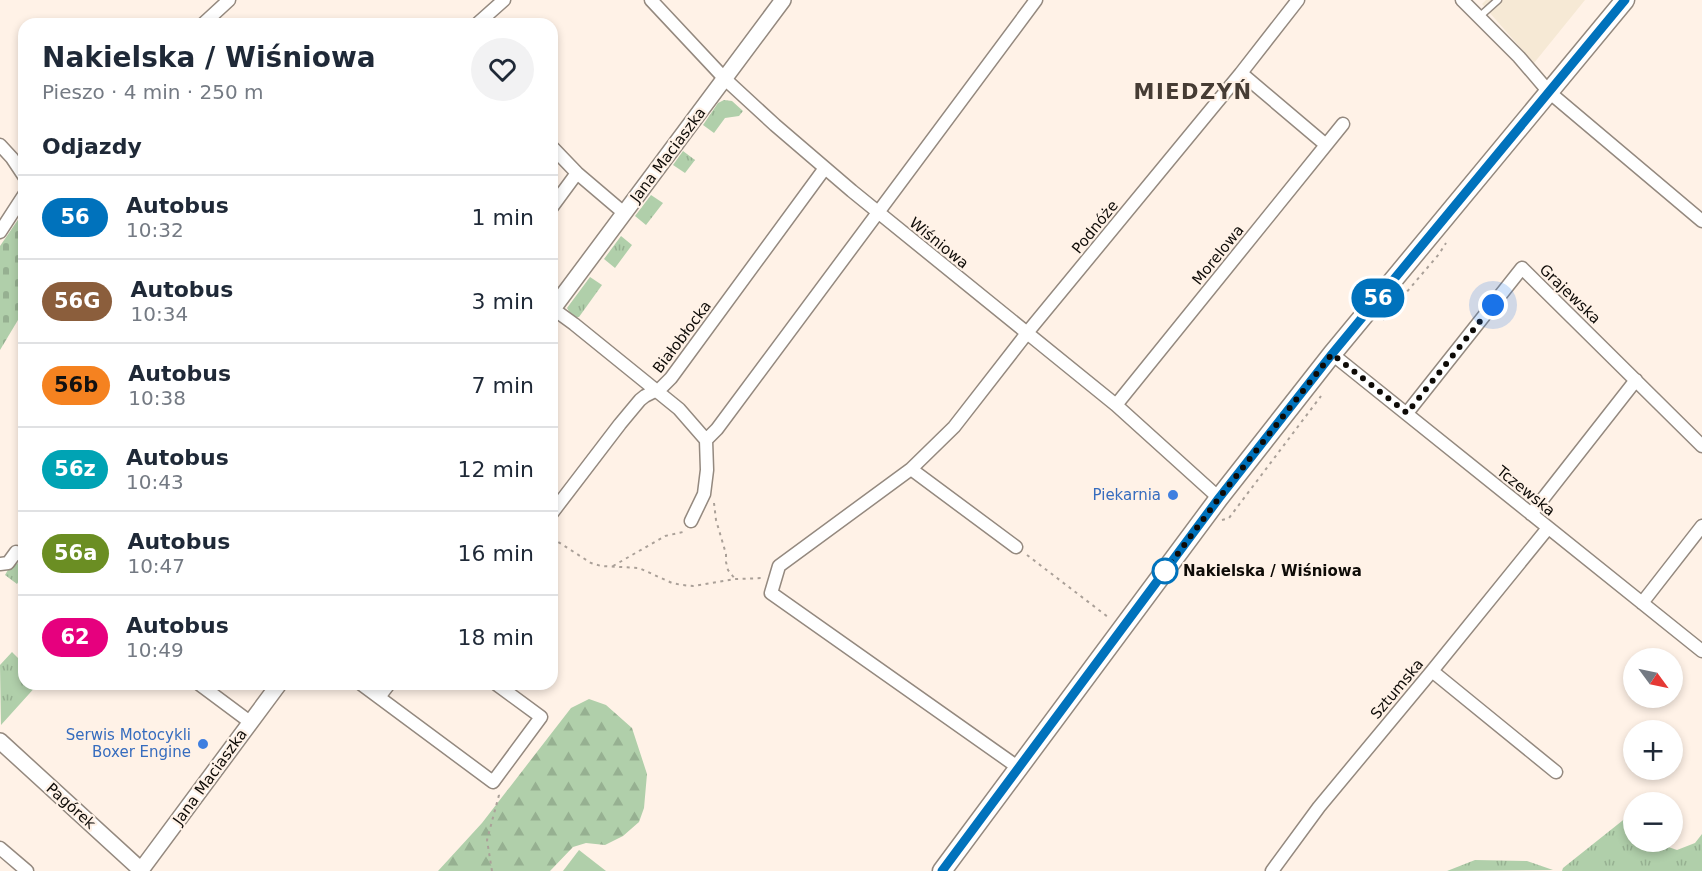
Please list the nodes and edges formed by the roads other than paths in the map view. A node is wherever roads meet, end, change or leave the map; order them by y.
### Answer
1 (229, 0) edge
2 (504, 0) edge
3 (651, 0) edge
4 (783, 0) edge
5 (1036, 0) edge
6 (1298, 0) edge
7 (1462, 0) edge
8 (1498, 0) edge
9 (1625, 0) edge
10 (1479, 17) junction
11 (210, 18) edge
12 (484, 18) edge
13 (1241, 73) junction
14 (724, 79) junction
15 (1549, 92) junction
16 (1343, 124) dead end
17 (0, 145) edge
18 (1326, 145) junction
19 (558, 153) edge
20 (18, 167) edge
21 (825, 168) junction
22 (577, 173) junction
23 (558, 199) edge
24 (18, 204) edge
25 (878, 212) junction
26 (624, 213) junction
27 (1702, 221) edge
28 (0, 232) edge
29 (558, 301) edge
30 (558, 313) edge
31 (1027, 333) junction
32 (1332, 354) junction
33 (1636, 380) junction
34 (656, 390) junction
35 (1116, 405) junction
36 (1407, 413) junction
37 (706, 440) junction
38 (1702, 446) edge
39 (911, 470) junction
40 (1219, 498) junction
41 (558, 505) edge
42 (1531, 514) junction
43 (691, 521) road end
44 (1702, 526) edge
45 (1548, 528) junction
46 (1016, 547) road end
47 (18, 554) edge
48 (0, 564) edge
49 (1642, 603) junction
50 (1702, 651) edge
51 (1432, 671) junction
52 (207, 690) edge
53 (274, 690) edge
54 (369, 690) edge
55 (385, 690) edge
56 (504, 690) edge
57 (379, 698) junction
58 (250, 722) junction
59 (0, 741) edge
60 (1018, 768) junction
61 (1556, 772) dead end
62 (0, 848) edge
63 (27, 871) edge
64 (141, 871) edge
65 (942, 871) edge
66 (1272, 871) edge

1 - 11 street
2 - 12 street
3 - 14 street, Wiśniowa
4 - 14 street, Jana Maciaszka
5 - 25 street
6 - 13 street, Podnóże
7 - 10 street
8 - 10 lane
9 - 15 main road
10 - 15 street
13 - 18 street
13 - 31 street, Podnóże
14 - 21 street, Wiśniowa
14 - 26 street, Jana Maciaszka
15 - 27 street
15 - 32 main road
16 - 18 street, Morelowa
17 - 20 street
18 - 35 street, Morelowa
19 - 22 street
21 - 25 street, Wiśniowa
21 - 34 street, Białobłocka
22 - 23 street
22 - 26 street
24 - 28 street
25 - 31 street, Wiśniowa
25 - 37 street
26 - 29 street, Jana Maciaszka
30 - 34 street
31 - 35 street, Wiśniowa
31 - 39 street, Podnóże
32 - 36 street, Tczewska
32 - 40 main road
33 - 36 street, Grajewska
33 - 38 street, Grajewska
33 - 42 street
34 - 37 street
34 - 41 street, Białobłocka
35 - 40 street, Wiśniowa
36 - 42 street, Tczewska
37 - 43 street
39 - 46 street
39 - 60 street, Podnóże
40 - 60 main road
42 - 45 street, Tczewska
44 - 49 street
45 - 49 street, Tczewska
45 - 51 street, Sztumska
47 - 48 street
49 - 50 street, Tczewska
51 - 61 street
51 - 66 street, Sztumska
52 - 58 street
53 - 58 street, Jana Maciaszka
54 - 57 street
55 - 57 street
56 - 57 street
58 - 64 street, Jana Maciaszka
59 - 64 street, Pagórek
60 - 65 main road
62 - 63 street

